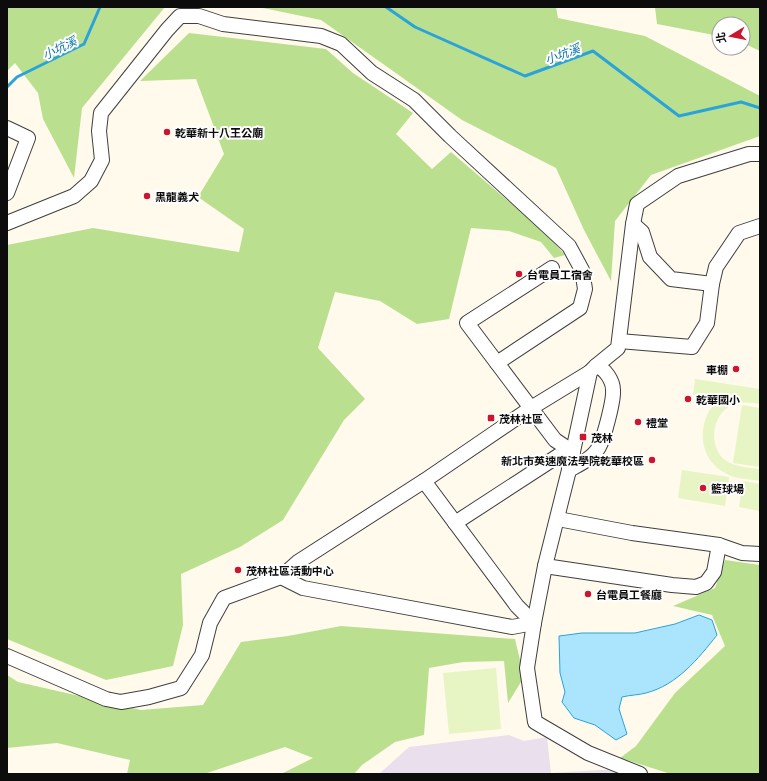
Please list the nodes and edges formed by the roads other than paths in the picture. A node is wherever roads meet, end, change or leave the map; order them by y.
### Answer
1 (7, 128) edge
2 (760, 154) edge
3 (7, 193) edge
4 (7, 223) edge
5 (633, 224) junction
6 (760, 226) edge
7 (552, 268) dead end
8 (712, 284) junction
9 (619, 341) junction
10 (496, 363) junction
11 (593, 369) junction
12 (530, 408) junction
13 (573, 452) junction
14 (570, 470) junction
15 (424, 481) junction
16 (558, 519) junction
17 (455, 523) junction
18 (719, 545) junction
19 (760, 554) edge
20 (545, 566) junction
21 (281, 577) junction
22 (534, 623) junction
23 (7, 656) edge
24 (640, 774) edge

1 - 3 street
2 - 5 street
4 - 10 street
5 - 8 street
5 - 9 street
6 - 8 street
7 - 10 street
8 - 9 street
9 - 11 street
10 - 12 street
11 - 12 street
11 - 13 street
11 - 14 street
12 - 13 street
12 - 15 street
13 - 14 street
13 - 17 street
14 - 16 street
15 - 17 street
15 - 21 street
16 - 18 street
16 - 20 street
17 - 22 street
18 - 19 street
18 - 20 street
20 - 22 street
21 - 22 street
21 - 23 street
22 - 24 street

